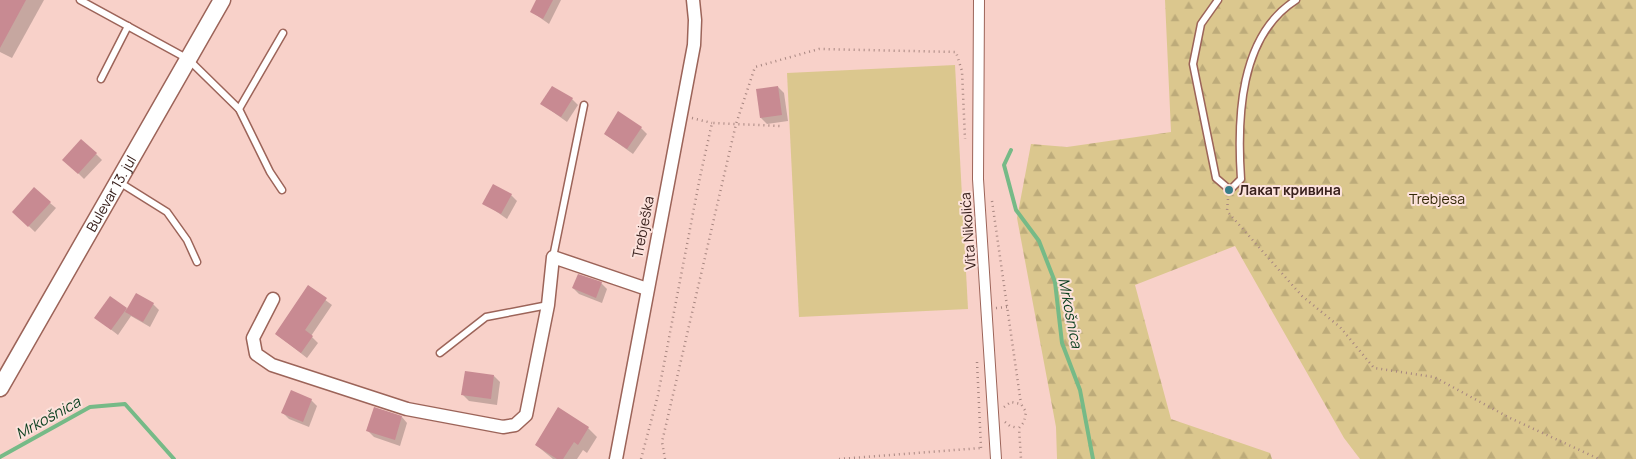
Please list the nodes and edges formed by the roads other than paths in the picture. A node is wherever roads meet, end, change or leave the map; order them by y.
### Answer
1 (80, 0) edge
2 (222, 0) edge
3 (693, 0) edge
4 (979, 0) edge
5 (1218, 0) edge
6 (1296, 0) edge
7 (128, 26) junction
8 (283, 33) dead end
9 (188, 60) junction
10 (101, 79) dead end
11 (584, 105) dead end
12 (239, 109) junction
13 (118, 181) junction
14 (282, 190) dead end
15 (553, 257) junction
16 (197, 262) dead end
17 (646, 289) junction
18 (273, 300) dead end
19 (548, 305) junction
20 (440, 353) dead end
21 (0, 388) edge
22 (616, 459) edge
23 (996, 459) edge

1 - 7 lane
2 - 9 street, Bulevar 13. jul
3 - 17 street, Trebješka
4 - 23 street, Vita Nikolića
5 - 6 lane
7 - 9 lane
7 - 10 lane
8 - 12 lane
9 - 12 lane
9 - 13 street, Bulevar 13. jul
11 - 15 lane
12 - 14 lane
13 - 16 lane
13 - 21 street, Bulevar 13. jul
15 - 17 street
15 - 19 street
17 - 22 street, Trebješka
18 - 19 street
19 - 20 lane

